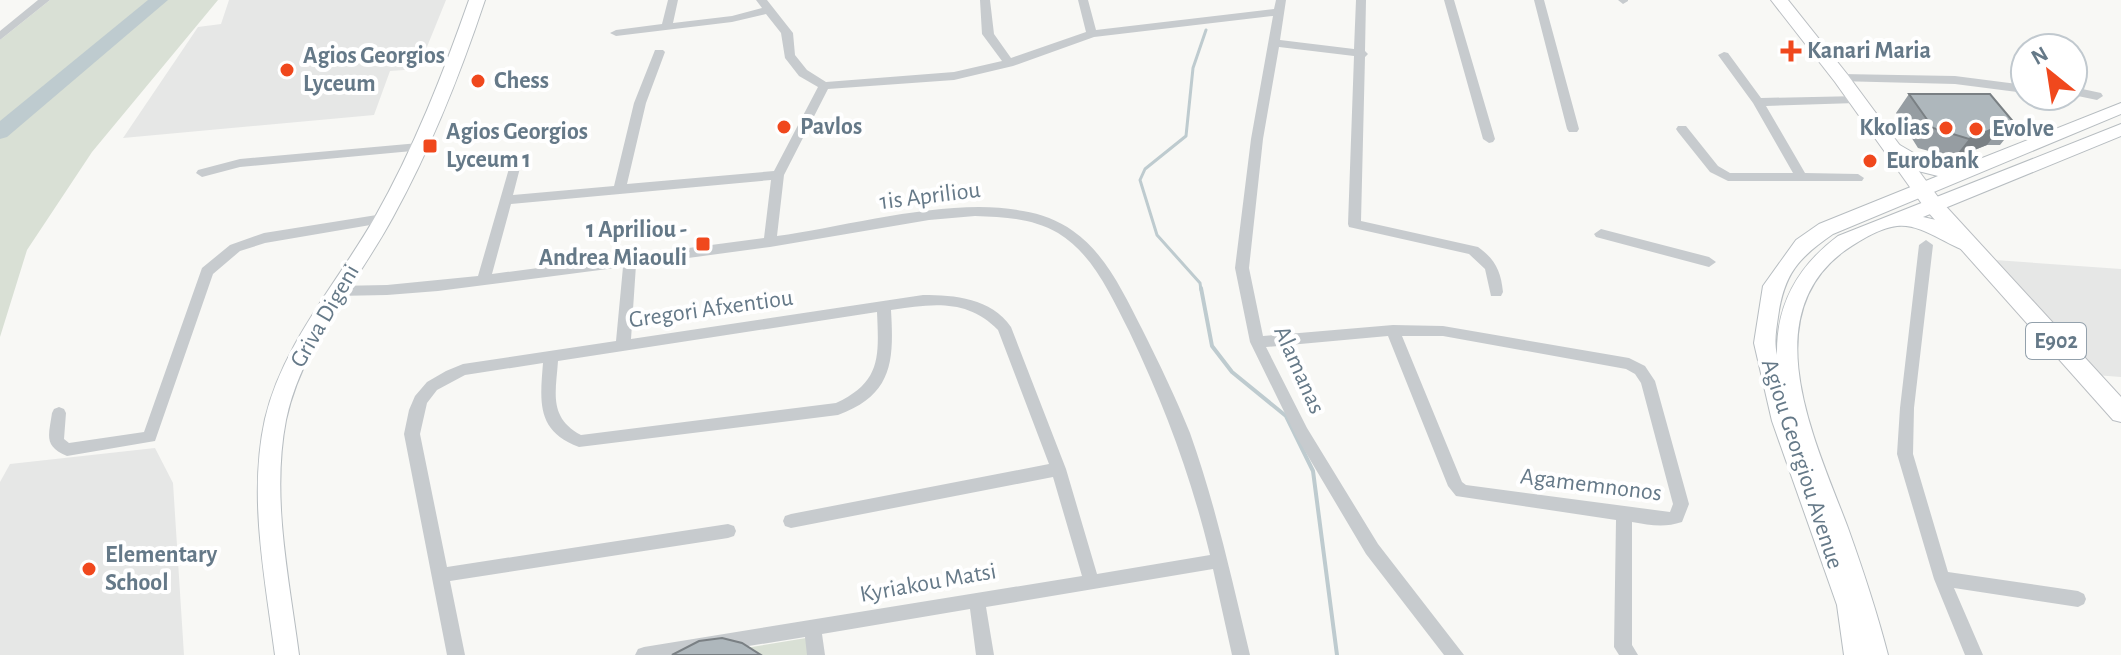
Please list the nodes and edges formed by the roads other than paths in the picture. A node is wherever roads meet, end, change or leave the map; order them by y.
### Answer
1 (45, 0) edge
2 (477, 0) edge
3 (673, 0) edge
4 (985, 0) edge
5 (1083, 0) edge
6 (1361, 0) edge
7 (1449, 0) edge
8 (1539, 0) edge
9 (1779, 0) edge
10 (764, 5) edge
11 (1280, 6) edge
12 (667, 27) junction
13 (616, 33) dead end
14 (1092, 34) junction
15 (0, 37) edge
16 (1275, 43) junction
17 (659, 52) dead end
18 (1362, 54) junction
19 (1724, 55) dead end
20 (1009, 63) junction
21 (1841, 78) junction
22 (824, 86) junction
23 (2009, 87) edge
24 (2089, 94) edge
25 (2097, 96) dead end
26 (1856, 99) junction
27 (1758, 102) junction
28 (2121, 108) edge
29 (1573, 129) dead end
30 (1682, 129) dead end
31 (2121, 130) edge
32 (1489, 139) dead end
33 (419, 147) junction
34 (1892, 148) junction
35 (514, 168) dead end
36 (202, 173) dead end
37 (778, 175) junction
38 (1959, 175) junction
39 (1801, 177) junction
40 (1858, 178) dead end
41 (620, 187) junction
42 (1928, 198) junction
43 (505, 200) junction
44 (1899, 218) junction
45 (383, 219) junction
46 (1601, 234) dead end
47 (770, 242) junction
48 (1926, 245) dead end
49 (1969, 246) junction
50 (630, 261) junction
51 (1709, 262) dead end
52 (484, 280) junction
53 (336, 291) junction
54 (1496, 292) dead end
55 (884, 307) junction
56 (1393, 330) junction
57 (1257, 342) junction
58 (623, 346) junction
59 (551, 357) junction
60 (59, 413) dead end
61 (2121, 413) edge
62 (1058, 469) junction
63 (1624, 513) junction
64 (791, 521) dead end
65 (728, 531) dead end
66 (1220, 561) junction
67 (440, 575) junction
68 (1942, 579) junction
69 (1091, 580) junction
70 (977, 599) junction
71 (2078, 599) dead end
72 (813, 628) junction
73 (287, 655) edge
74 (456, 655) edge
75 (644, 655) edge
76 (816, 655) edge
77 (985, 655) edge
78 (1241, 655) edge
79 (1455, 655) edge
80 (1629, 655) edge
81 (1856, 655) edge
82 (1876, 655) edge
83 (1974, 655) edge

1 - 15 street
2 - 33 main road, Griva Digeni
3 - 12 street
4 - 20 street
5 - 14 street
6 - 18 street
7 - 32 street
8 - 29 street
9 - 21 main road, E902
10 - 12 street
10 - 22 street
11 - 14 street
11 - 16 street, Alamanas
12 - 13 street
14 - 20 street
16 - 18 street
16 - 57 street, Alamanas
17 - 41 street
18 - 54 street
19 - 27 street
20 - 22 street
21 - 23 street
21 - 26 main road, E902
22 - 37 street
24 - 25 street
26 - 27 street
26 - 34 main road, E902
27 - 39 street
28 - 38 main road, Agiou Georgiou Avenue
30 - 39 street
31 - 42 main road, Agiou Georgiou Avenue
33 - 36 street
33 - 45 main road, Griva Digeni
34 - 38 main road
34 - 42 main road, E902
35 - 43 street
37 - 41 street
37 - 47 street
38 - 42 main road, Agiou Georgiou Avenue
39 - 40 street
41 - 43 street
42 - 44 main road, Agiou Georgiou Avenue
42 - 49 main road, E902
42 - 81 main road, Agiou Georgiou Avenue
43 - 52 street
44 - 49 main road
44 - 82 main road, Agiou Georgiou Avenue
45 - 53 main road, Griva Digeni
45 - 60 street
46 - 51 street
47 - 50 street, 1is Apriliou
47 - 66 street, 1is Apriliou
48 - 68 street
49 - 61 main road, E902
50 - 52 street, 1is Apriliou
50 - 58 street
52 - 53 street, 1is Apriliou
53 - 73 main road, Griva Digeni
55 - 58 street, Gregori Afxentiou
55 - 59 street
55 - 62 street, Gregori Afxentiou
56 - 57 street, Agamemnonos
56 - 63 street, Agamemnonos
56 - 63 street, Agamemnonos
57 - 79 street, Alamanas
58 - 59 street, Gregori Afxentiou
59 - 67 street, Gregori Afxentiou
62 - 64 street
62 - 69 street, Gregori Afxentiou
63 - 80 street
65 - 67 street
66 - 69 street, Kyriakou Matsi
66 - 78 street, 1is Apriliou
67 - 74 street, Gregori Afxentiou
68 - 71 street
68 - 83 street
69 - 70 street, Kyriakou Matsi
70 - 72 street, Kyriakou Matsi
70 - 77 street
72 - 75 street, Kyriakou Matsi
72 - 76 street

